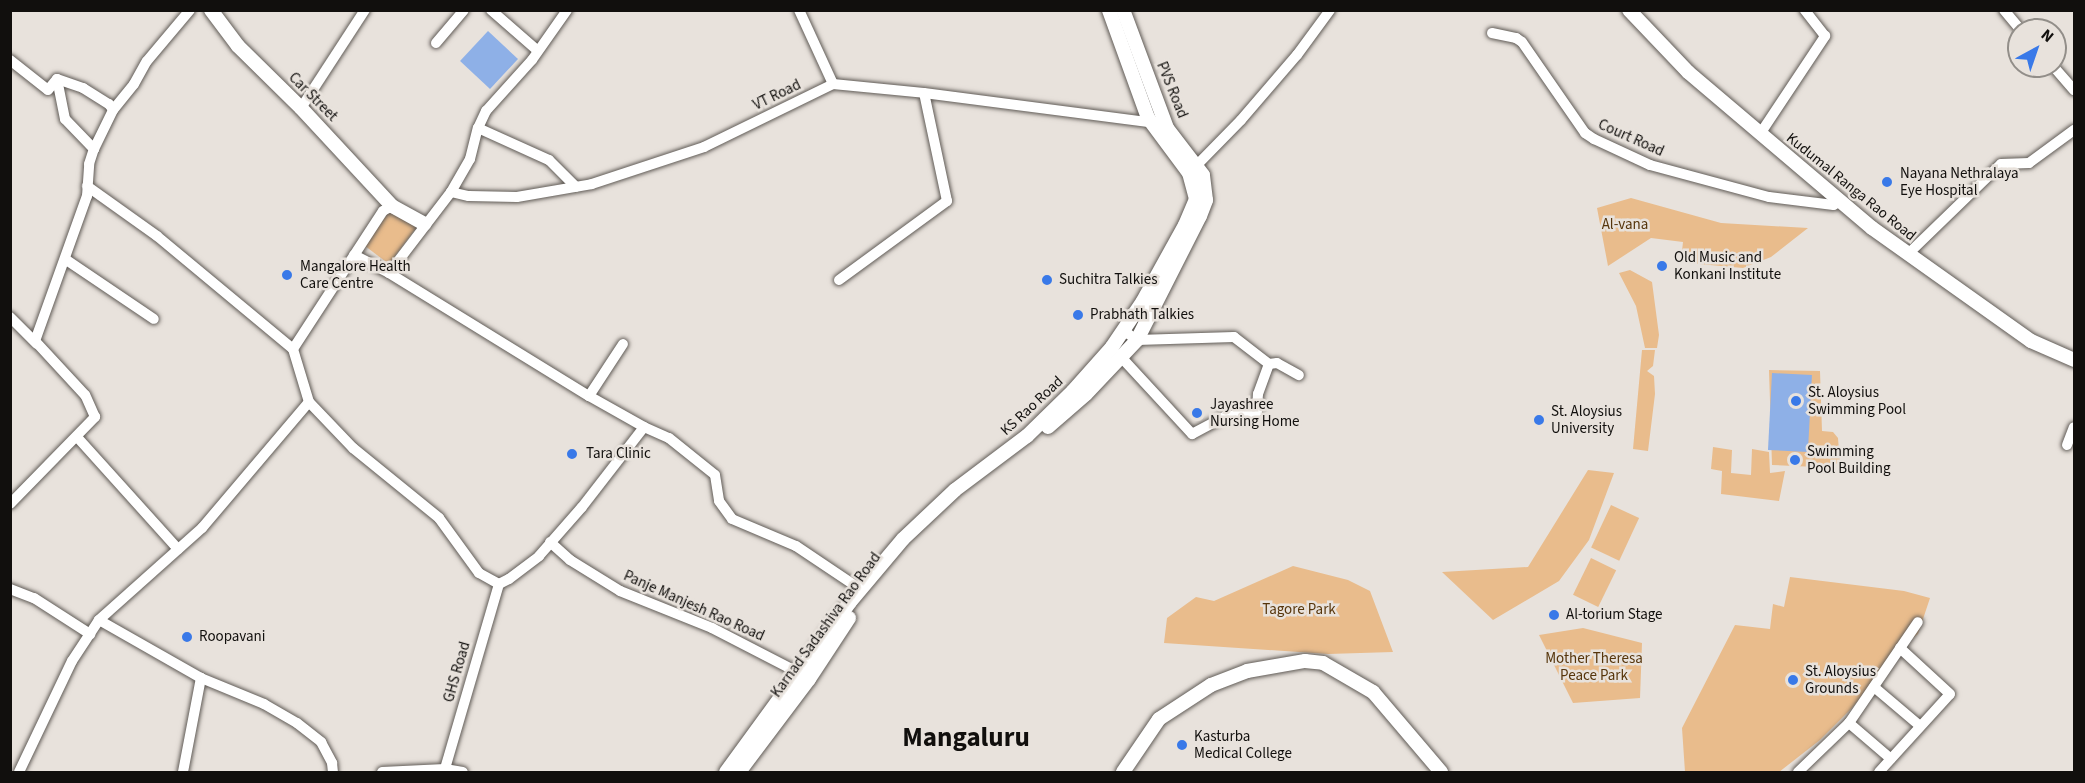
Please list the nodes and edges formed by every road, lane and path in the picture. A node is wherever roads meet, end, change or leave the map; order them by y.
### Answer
1 (190, 10) edge
2 (211, 10) edge
3 (365, 10) edge
4 (464, 10) edge
5 (491, 10) edge
6 (567, 10) edge
7 (799, 10) edge
8 (1109, 10) edge
9 (1123, 10) edge
10 (1330, 10) edge
11 (1629, 10) edge
12 (1805, 10) edge
13 (1492, 33) dead end
14 (436, 43) dead end
15 (538, 51) junction
16 (10, 60) edge
17 (2064, 78) edge
18 (57, 79) junction
19 (833, 84) junction
20 (2074, 90) edge
21 (924, 93) junction
22 (301, 108) junction
23 (113, 110) junction
24 (1158, 123) junction
25 (478, 128) junction
26 (2074, 130) edge
27 (1760, 134) junction
28 (94, 150) junction
29 (1199, 170) junction
30 (576, 187) junction
31 (90, 192) junction
32 (451, 192) junction
33 (392, 206) junction
34 (1842, 208) junction
35 (424, 224) junction
36 (1908, 254) junction
37 (354, 255) junction
38 (65, 259) junction
39 (389, 273) junction
40 (839, 280) dead end
41 (10, 316) edge
42 (154, 319) dead end
43 (1123, 330) junction
44 (1137, 340) junction
45 (37, 344) junction
46 (623, 344) dead end
47 (292, 349) junction
48 (1122, 357) junction
49 (2074, 360) edge
50 (1269, 364) junction
51 (1299, 375) dead end
52 (589, 396) junction
53 (309, 402) junction
54 (644, 427) junction
55 (2074, 427) edge
56 (77, 437) junction
57 (2067, 445) dead end
58 (10, 504) edge
59 (550, 542) junction
60 (178, 549) junction
61 (499, 584) junction
62 (10, 589) edge
63 (861, 589) junction
64 (99, 620) junction
65 (1918, 622) dead end
66 (90, 634) junction
67 (1900, 648) junction
68 (804, 676) junction
69 (201, 678) junction
70 (1874, 687) junction
71 (1849, 723) junction
72 (1920, 726) junction
73 (1891, 759) junction
74 (444, 771) edge
75 (19, 772) edge
76 (183, 772) edge
77 (333, 772) edge
78 (382, 772) edge
79 (463, 772) edge
80 (726, 772) edge
81 (739, 772) edge
82 (1123, 772) edge
83 (1441, 772) edge
84 (1798, 772) edge
85 (1879, 772) edge

1 - 23 street
2 - 22 main road, Car Street
3 - 22 street
4 - 14 street
5 - 15 street
6 - 15 street
7 - 19 street
8 - 24 main road, KS Rao Road
9 - 24 main road, PVS Road
10 - 29 street
11 - 27 main road, Kudumal Ranga Rao Road
12 - 27 street
13 - 34 street, Court Road
15 - 25 street
16 - 18 street
17 - 20 street
18 - 23 street
18 - 28 street
19 - 21 street
19 - 30 street, VT Road
21 - 24 street
21 - 40 street
22 - 33 main road, Car Street
23 - 28 street
24 - 29 main road, PVS Road
24 - 43 main road, KS Rao Road
25 - 30 street
25 - 32 street
26 - 36 street
27 - 34 main road, Kudumal Ranga Rao Road
28 - 31 street
29 - 44 main road, Karnad Sadashiva Rao Road
30 - 32 street, VT Road
31 - 38 street
31 - 47 street
32 - 35 street
33 - 35 main road, Car Street
33 - 37 street
34 - 36 main road, Kudumal Ranga Rao Road
35 - 39 street
36 - 49 main road, Kudumal Ranga Rao Road
37 - 39 street
37 - 47 street
38 - 42 street
38 - 45 street
39 - 52 street
41 - 45 street
43 - 44 street
43 - 63 main road, KS Rao Road
44 - 48 main road, Karnad Sadashiva Rao Road
44 - 50 street
45 - 56 street
46 - 52 street
47 - 53 street
48 - 50 street
48 - 68 main road, Karnad Sadashiva Rao Road
50 - 51 street
52 - 54 street
53 - 60 street
53 - 61 street
54 - 59 street
54 - 63 street
55 - 57 street
56 - 58 street
56 - 60 street
59 - 61 street
59 - 68 street, Panje Manjesh Rao Road
60 - 64 street
61 - 74 street, GHS Road
62 - 66 street
63 - 68 main road, KS Rao Road
64 - 66 street
64 - 69 street
65 - 67 street
66 - 75 street
67 - 70 street
67 - 72 street
68 - 80 main road, KS Rao Road
68 - 81 main road, Karnad Sadashiva Rao Road
69 - 76 street
69 - 77 street
70 - 71 street
70 - 72 street
71 - 73 street
71 - 84 street
72 - 73 street
73 - 85 street
74 - 78 street
74 - 79 street
82 - 83 main road

